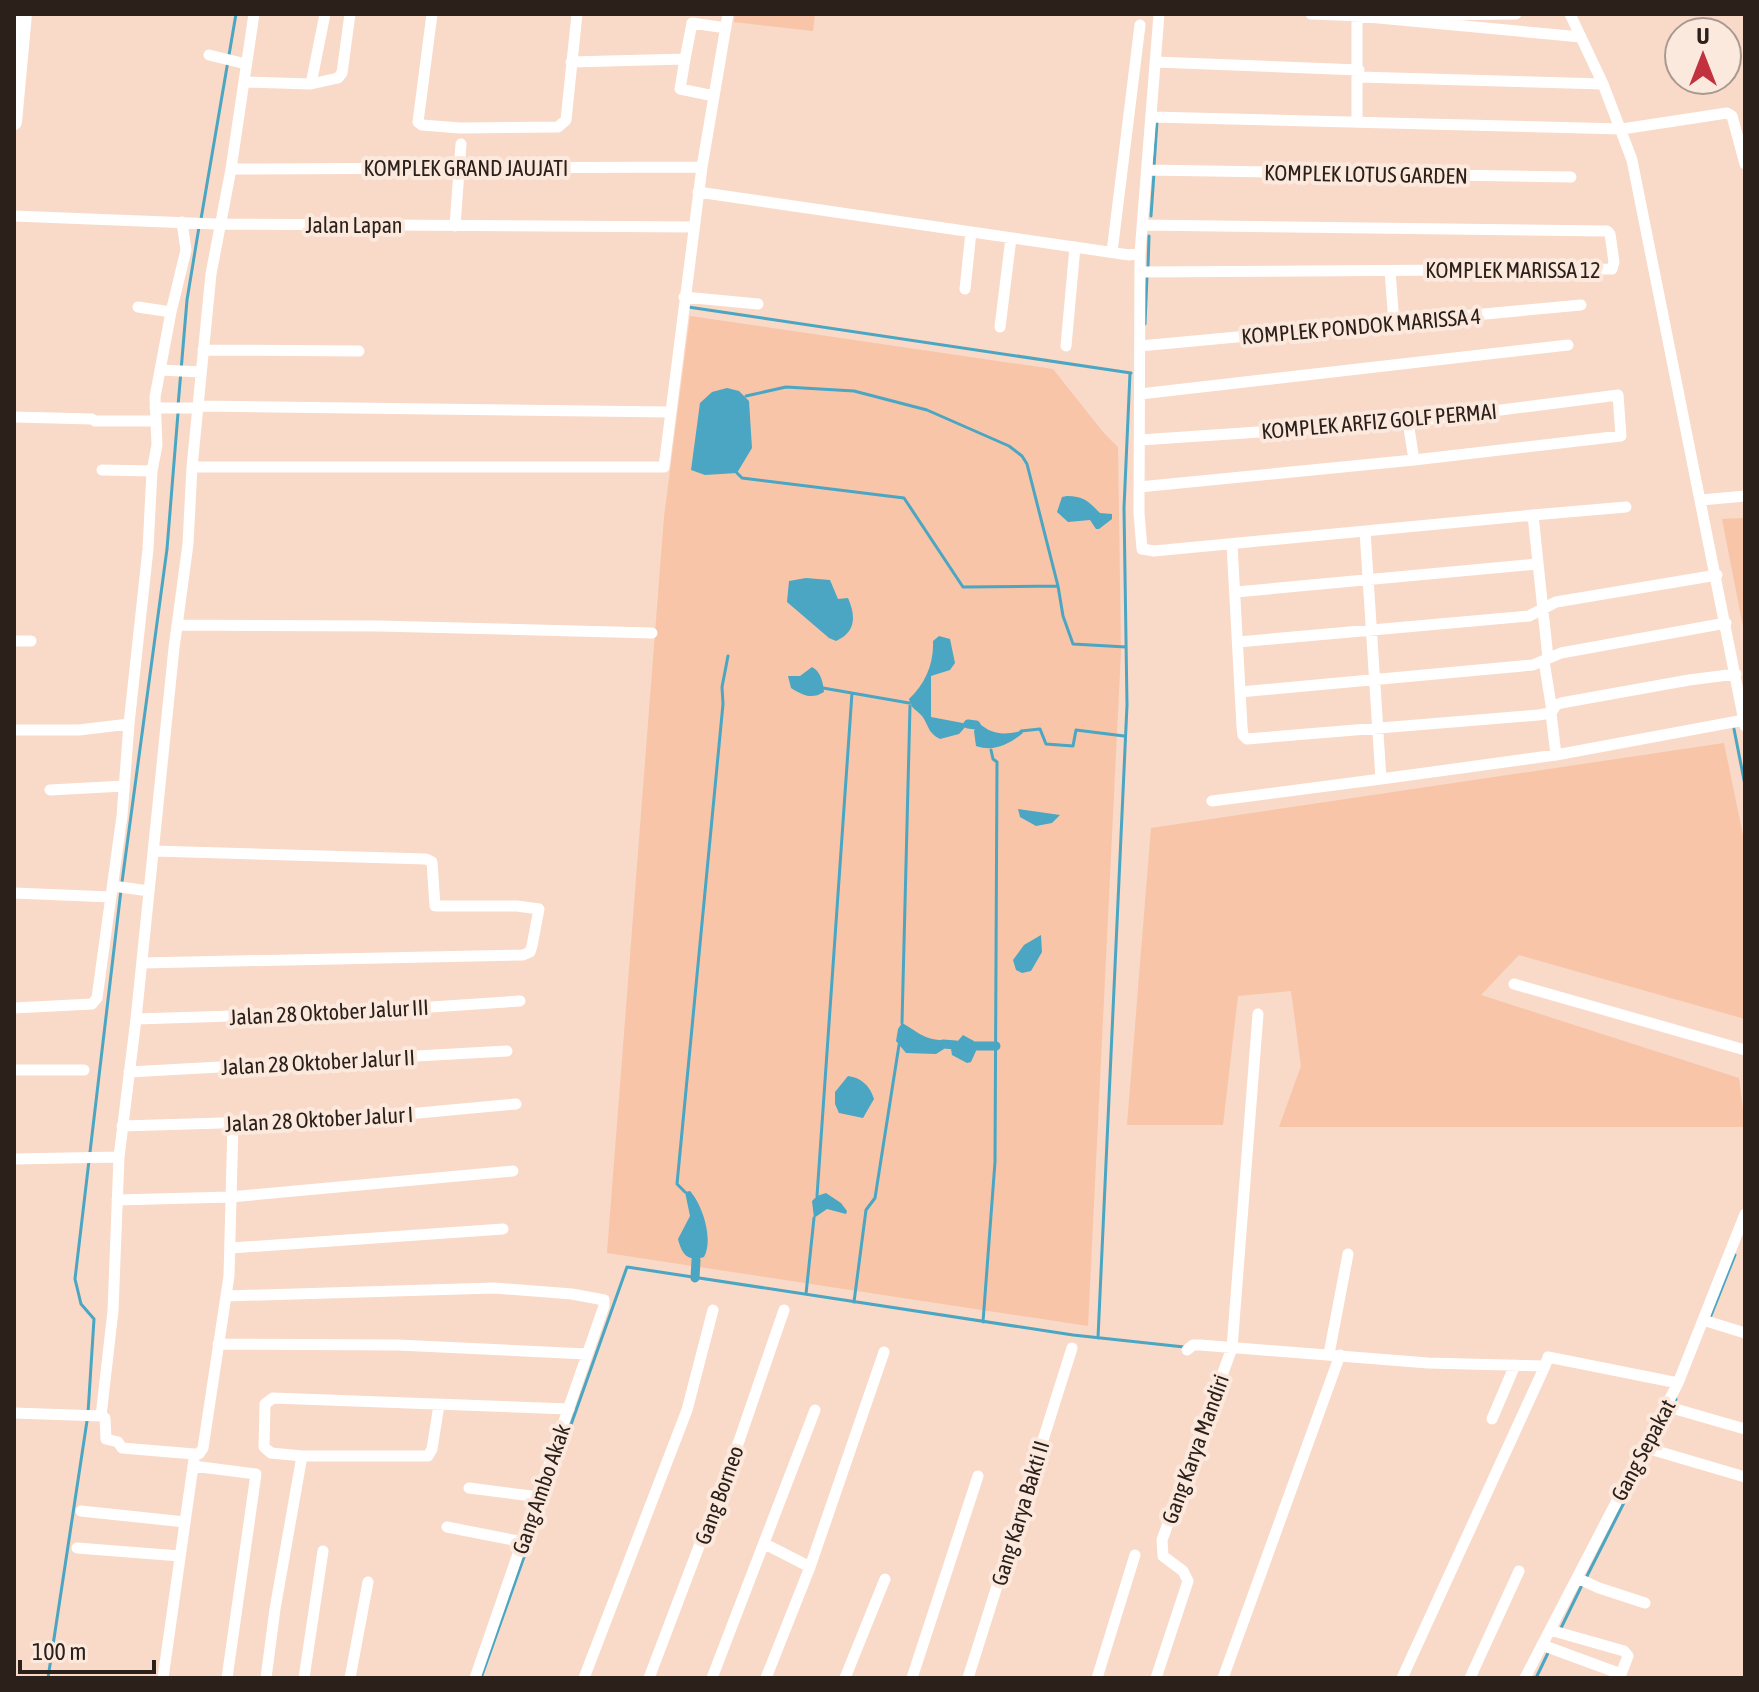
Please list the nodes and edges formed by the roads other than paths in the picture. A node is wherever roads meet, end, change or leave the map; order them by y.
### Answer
1 (24, 14) edge
2 (254, 14) edge
3 (325, 14) edge
4 (350, 14) edge
5 (432, 14) edge
6 (577, 14) edge
7 (728, 14) edge
8 (1159, 14) edge
9 (1311, 14) edge
10 (1516, 14) edge
11 (1570, 14) edge
12 (1357, 16) edge
13 (1140, 25) dead end
14 (726, 28) junction
15 (1581, 37) junction
16 (214, 56) dead end
17 (685, 59) junction
18 (571, 62) junction
19 (1155, 62) junction
20 (241, 63) junction
21 (1359, 73) junction
22 (16, 78) edge
23 (244, 82) junction
24 (311, 84) junction
25 (1603, 84) junction
26 (714, 96) junction
27 (1152, 117) junction
28 (1357, 121) junction
29 (14, 122) edge
30 (1622, 129) junction
31 (461, 144) dead end
32 (1745, 164) edge
33 (702, 167) junction
34 (231, 169) junction
35 (460, 169) junction
36 (1154, 170) junction
37 (1571, 177) dead end
38 (698, 192) junction
39 (14, 216) edge
40 (186, 222) junction
41 (218, 224) junction
42 (1144, 225) junction
43 (455, 226) junction
44 (693, 227) junction
45 (971, 232) junction
46 (1011, 238) junction
47 (1075, 247) junction
48 (1112, 252) junction
49 (1140, 253) junction
50 (1390, 271) junction
51 (1145, 272) junction
52 (965, 289) dead end
53 (684, 297) junction
54 (758, 304) dead end
55 (1581, 305) dead end
56 (138, 307) dead end
57 (171, 312) junction
58 (1394, 323) junction
59 (1000, 327) dead end
60 (1568, 345) dead end
61 (1066, 346) dead end
62 (1140, 346) junction
63 (203, 350) junction
64 (359, 351) dead end
65 (162, 370) junction
66 (201, 372) junction
67 (1140, 394) junction
68 (198, 407) junction
69 (158, 408) junction
70 (670, 412) junction
71 (14, 417) edge
72 (156, 421) junction
73 (1408, 422) junction
74 (1140, 440) junction
75 (1414, 460) junction
76 (192, 467) junction
77 (102, 470) dead end
78 (152, 471) junction
79 (1139, 487) junction
80 (1745, 496) edge
81 (1701, 500) junction
82 (1626, 507) dead end
83 (1533, 515) junction
84 (1365, 531) junction
85 (1232, 544) junction
86 (1537, 564) junction
87 (1717, 575) junction
88 (1368, 580) junction
89 (1236, 592) junction
90 (1541, 610) junction
91 (1726, 623) junction
92 (177, 625) junction
93 (1371, 629) junction
94 (652, 633) dead end
95 (14, 641) edge
96 (31, 641) dead end
97 (1238, 642) junction
98 (1546, 659) junction
99 (1736, 674) junction
100 (1374, 679) junction
101 (1240, 692) junction
102 (1552, 712) junction
103 (1745, 723) edge
104 (129, 724) junction
105 (1377, 727) junction
106 (14, 730) edge
107 (1556, 755) junction
108 (1381, 779) junction
109 (124, 786) junction
110 (50, 790) dead end
111 (1212, 801) dead end
112 (153, 851) junction
113 (114, 890) junction
114 (143, 891) junction
115 (14, 893) edge
116 (142, 963) junction
117 (1514, 984) dead end
118 (520, 1001) dead end
119 (14, 1008) edge
120 (1258, 1014) dead end
121 (136, 1019) junction
122 (1745, 1050) edge
123 (507, 1051) dead end
124 (14, 1070) edge
125 (84, 1070) dead end
126 (129, 1072) junction
127 (516, 1104) dead end
128 (233, 1123) junction
129 (122, 1126) junction
130 (113, 1156) junction
131 (14, 1159) edge
132 (513, 1171) dead end
133 (230, 1197) junction
134 (117, 1200) junction
135 (1745, 1214) edge
136 (503, 1229) dead end
137 (231, 1248) junction
138 (1348, 1254) dead end
139 (226, 1296) junction
140 (713, 1310) dead end
141 (784, 1310) dead end
142 (1706, 1321) junction
143 (1745, 1333) edge
144 (218, 1344) junction
145 (1072, 1348) dead end
146 (1232, 1348) junction
147 (1187, 1350) dead end
148 (884, 1352) dead end
149 (587, 1354) junction
150 (1336, 1358) junction
151 (1545, 1366) junction
152 (1513, 1369) junction
153 (1678, 1383) junction
154 (439, 1405) junction
155 (1669, 1407) junction
156 (569, 1409) junction
157 (815, 1410) dead end
158 (14, 1413) edge
159 (97, 1416) junction
160 (1492, 1419) dead end
161 (1745, 1429) edge
162 (1649, 1449) junction
163 (302, 1456) junction
164 (194, 1460) junction
165 (978, 1476) dead end
166 (1745, 1477) edge
167 (469, 1488) dead end
168 (539, 1497) junction
169 (81, 1511) dead end
170 (185, 1522) junction
171 (447, 1527) dead end
172 (523, 1542) junction
173 (765, 1544) junction
174 (77, 1548) dead end
175 (323, 1551) dead end
176 (1135, 1555) dead end
177 (180, 1556) junction
178 (810, 1567) junction
179 (1519, 1571) dead end
180 (885, 1579) dead end
181 (1582, 1581) junction
182 (368, 1582) dead end
183 (1645, 1603) dead end
184 (1556, 1632) junction
185 (1549, 1647) junction
186 (163, 1678) edge
187 (227, 1678) edge
188 (266, 1678) edge
189 (304, 1678) edge
190 (350, 1678) edge
191 (475, 1678) edge
192 (584, 1678) edge
193 (649, 1678) edge
194 (712, 1678) edge
195 (766, 1678) edge
196 (845, 1678) edge
197 (912, 1678) edge
198 (968, 1678) edge
199 (1097, 1678) edge
200 (1156, 1678) edge
201 (1223, 1678) edge
202 (1402, 1678) edge
203 (1470, 1678) edge
204 (1525, 1678) edge

1 - 22 street
2 - 20 street
3 - 24 street
4 - 24 street
5 - 18 street
6 - 18 street
7 - 14 street
8 - 19 street
9 - 12 street
10 - 12 street
11 - 15 street
12 - 15 street
12 - 21 street
13 - 48 street
14 - 17 street
14 - 26 street
15 - 25 street
16 - 20 street
17 - 18 street
17 - 26 street
19 - 21 street
19 - 27 street
20 - 23 street
21 - 25 street
21 - 28 street
22 - 29 street
23 - 24 street
23 - 34 street
25 - 30 street
26 - 33 street
27 - 28 street
27 - 36 street
28 - 30 street
30 - 32 street
30 - 81 street
31 - 35 street
33 - 35 street, KOMPLEK GRAND JAUJATI
33 - 38 street
34 - 35 street, KOMPLEK GRAND JAUJATI
34 - 41 street
35 - 43 street
36 - 37 street, KOMPLEK LOTUS GARDEN
36 - 42 street
38 - 44 street
38 - 45 street
39 - 40 street, Jalan Lapan
40 - 41 street, Jalan Lapan
40 - 57 street
41 - 43 street, Jalan Lapan
41 - 63 street
42 - 49 street
42 - 50 street, KOMPLEK MARISSA 12
43 - 44 street, Jalan Lapan
44 - 53 street
45 - 46 street
45 - 52 street
46 - 47 street
46 - 59 street
47 - 48 street
47 - 61 street
48 - 49 street
49 - 51 street
50 - 51 street, KOMPLEK MARISSA 12
50 - 58 street
51 - 62 street
53 - 54 street
53 - 70 street
55 - 58 street, KOMPLEK PONDOK MARISSA 4
56 - 57 street
57 - 65 street
58 - 62 street, KOMPLEK PONDOK MARISSA 4
60 - 67 street, KOMPLEK PONDOK MARISSA 4
62 - 67 street
63 - 64 street
63 - 66 street
65 - 66 street
65 - 69 street
66 - 68 street
67 - 74 street
68 - 69 street
68 - 70 street
68 - 76 street
69 - 72 street
70 - 76 street
71 - 72 street
72 - 78 street
73 - 74 street, KOMPLEK ARFIZ GOLF PERMAI
73 - 75 street
73 - 75 street, KOMPLEK ARFIZ GOLF PERMAI
74 - 79 street
75 - 79 street
76 - 92 street
77 - 78 street
78 - 104 street
79 - 85 street
80 - 81 street
81 - 87 street
82 - 83 street
83 - 84 street
83 - 86 street
84 - 85 street
84 - 88 street
85 - 89 street
86 - 88 street
86 - 90 street
87 - 90 street
87 - 91 street
88 - 89 street
88 - 93 street
89 - 97 street
90 - 93 street
90 - 98 street
91 - 98 street
91 - 99 street
92 - 94 street
92 - 112 street
93 - 97 street
93 - 100 street
95 - 96 street
97 - 101 street
98 - 100 street
98 - 102 street
99 - 102 street
99 - 103 street
100 - 101 street
100 - 105 street
101 - 105 street
102 - 105 street
102 - 107 street
103 - 107 street
104 - 106 street
104 - 109 street
105 - 108 street
107 - 108 street
108 - 111 street
109 - 110 street
109 - 113 street
112 - 114 street
112 - 116 street
113 - 114 street
113 - 115 street
113 - 119 street
114 - 116 street
116 - 121 street
117 - 122 street
118 - 121 street, Jalan 28 Oktober Jalur III
120 - 146 street
121 - 126 street
123 - 126 street, Jalan 28 Oktober Jalur II
124 - 125 street
126 - 129 street
127 - 128 street, Jalan 28 Oktober Jalur I
128 - 129 street, Jalan 28 Oktober Jalur I
128 - 133 street
129 - 130 street
130 - 131 street
130 - 134 street
132 - 133 street
133 - 134 street
133 - 137 street
134 - 159 street
135 - 142 street, Gang Sepakat
136 - 137 street
137 - 139 street
138 - 150 street
139 - 144 street
139 - 149 street, Gang Ambo Akak
140 - 192 street
141 - 193 street, Gang Borneo
142 - 143 street
142 - 153 street, Gang Sepakat
144 - 149 street
144 - 164 street
145 - 198 street, Gang Karya Bakti II
146 - 147 street
146 - 150 street
146 - 200 street, Gang Karya Mandiri
148 - 178 street
149 - 156 street, Gang Ambo Akak
150 - 152 street
150 - 201 street
151 - 152 street
151 - 153 street
151 - 202 street
152 - 160 street
153 - 155 street, Gang Sepakat
154 - 156 street
154 - 163 street
154 - 163 street
155 - 161 street
155 - 162 street, Gang Sepakat
156 - 168 street, Gang Ambo Akak
157 - 173 street
158 - 159 street
159 - 164 street
162 - 166 street
162 - 181 street, Gang Sepakat
163 - 188 street
164 - 170 street
164 - 187 street
165 - 197 street
167 - 168 street
168 - 172 street, Gang Ambo Akak
169 - 170 street
170 - 177 street
171 - 172 street
172 - 191 street, Gang Ambo Akak
173 - 178 street
173 - 194 street
174 - 177 street
175 - 189 street
176 - 199 street
177 - 186 street
178 - 195 street
179 - 203 street
180 - 196 street
181 - 183 street
181 - 184 street, Gang Sepakat
182 - 190 street
184 - 185 street, Gang Sepakat
184 - 185 street
185 - 204 street, Gang Sepakat

